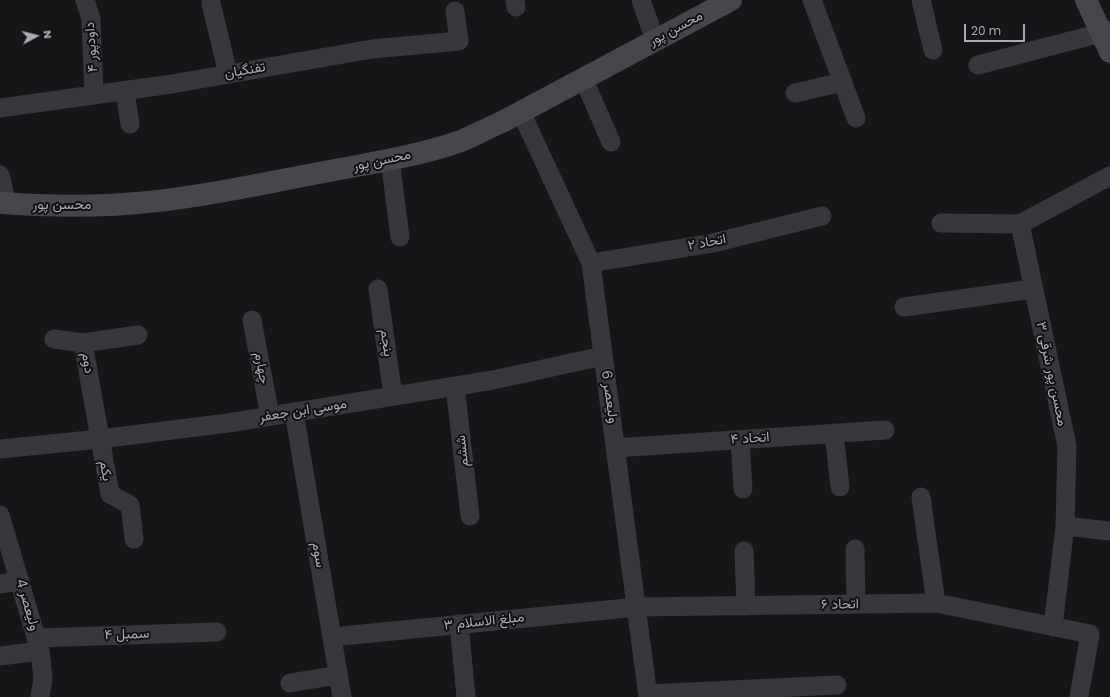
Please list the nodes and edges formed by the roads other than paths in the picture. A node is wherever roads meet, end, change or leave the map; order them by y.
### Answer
1 (85, 0) edge
2 (640, 0) edge
3 (731, 0) edge
4 (812, 0) edge
5 (921, 0) edge
6 (1086, 0) edge
7 (211, 2) dead end
8 (455, 11) dead end
9 (1107, 38) edge
10 (655, 40) junction
11 (933, 50) dead end
12 (978, 65) dead end
13 (228, 74) junction
14 (583, 78) junction
15 (843, 82) junction
16 (125, 90) junction
17 (795, 93) dead end
18 (94, 95) junction
19 (0, 108) edge
20 (521, 112) junction
21 (856, 118) dead end
22 (130, 124) dead end
23 (611, 142) dead end
24 (390, 159) junction
25 (0, 175) edge
26 (1110, 176) edge
27 (3, 204) edge
28 (822, 216) dead end
29 (941, 223) dead end
30 (1020, 224) junction
31 (400, 237) dead end
32 (591, 263) junction
33 (378, 289) dead end
34 (1033, 289) junction
35 (904, 307) dead end
36 (252, 320) dead end
37 (138, 335) dead end
38 (54, 339) dead end
39 (83, 343) junction
40 (603, 356) junction
41 (455, 386) junction
42 (393, 396) junction
43 (294, 412) junction
44 (270, 416) junction
45 (885, 430) dead end
46 (834, 434) junction
47 (100, 438) junction
48 (740, 440) junction
49 (615, 448) junction
50 (0, 449) edge
51 (840, 487) dead end
52 (743, 489) dead end
53 (921, 497) dead end
54 (0, 516) edge
55 (470, 516) dead end
56 (1065, 526) junction
57 (1110, 531) edge
58 (134, 539) dead end
59 (855, 550) dead end
60 (744, 551) dead end
61 (20, 581) junction
62 (0, 584) edge
63 (936, 603) junction
64 (856, 604) junction
65 (746, 606) junction
66 (637, 607) junction
67 (458, 624) junction
68 (1052, 627) junction
69 (217, 632) dead end
70 (332, 637) junction
71 (39, 645) junction
72 (0, 656) edge
73 (338, 675) junction
74 (290, 683) dead end
75 (837, 685) dead end
76 (648, 695) edge
77 (40, 697) edge
78 (342, 697) edge
79 (466, 697) edge
80 (1079, 697) edge

1 - 18 street, داودپور ۴
2 - 10 street
3 - 10 main road, محسن پور
4 - 15 street
5 - 11 street
6 - 9 main road
7 - 13 street
8 - 13 street, تفنگیان
9 - 12 street
10 - 14 main road, محسن پور
13 - 16 street, تفنگیان
14 - 20 main road, محسن پور
14 - 23 street
15 - 17 street
15 - 21 street
16 - 18 street, تفنگیان
16 - 22 street
18 - 19 street, تفنگیان
20 - 24 main road, محسن پور
20 - 32 street, ولیعصر 6
24 - 27 main road, محسن پور
24 - 31 street
25 - 27 street
26 - 30 street
28 - 32 street, اتحاد ۲
29 - 30 street
30 - 34 street, محسن پور شرقی ۳
32 - 40 street, ولیعصر 6
33 - 42 street, پنجم
34 - 35 street
34 - 56 street, محسن پور شرقی ۳
36 - 44 street, چهارم
37 - 39 street, دوم
38 - 39 street
39 - 47 street, دوم
40 - 41 street, موسی ابن جعفر
40 - 49 street, ولیعصر 6
41 - 42 street, موسی ابن جعفر
41 - 55 street, ششم
42 - 43 street, موسی ابن جعفر
43 - 44 street, موسی ابن جعفر
43 - 70 street, سوم
44 - 47 street, موسی ابن جعفر
45 - 46 street, اتحاد ۴
46 - 48 street, اتحاد ۴
46 - 51 street
47 - 50 street, موسی ابن جعفر
47 - 58 street, یکم
48 - 49 street, اتحاد ۴
48 - 52 street
49 - 66 street, ولیعصر 6
53 - 63 street
54 - 61 street, ولیعصر 4
56 - 57 street
56 - 68 street, محسن پور شرقی ۳
59 - 64 street
60 - 65 street
61 - 62 street
61 - 71 street, ولیعصر 4
63 - 64 street, اتحاد ۶
63 - 68 street, اتحاد ۶
64 - 65 street, اتحاد ۶
65 - 66 street, اتحاد ۶
66 - 67 street, مبلغ الاسلام ۳
66 - 76 street, ولیعصر 6
67 - 70 street, مبلغ الاسلام ۳
67 - 79 street
68 - 80 street, اتحاد ۶
69 - 71 street, سمبل ۴
70 - 73 street, سوم
71 - 72 street, سمبل ۴
71 - 77 street, ولیعصر 4
73 - 74 street
73 - 78 street, سوم
75 - 76 street

